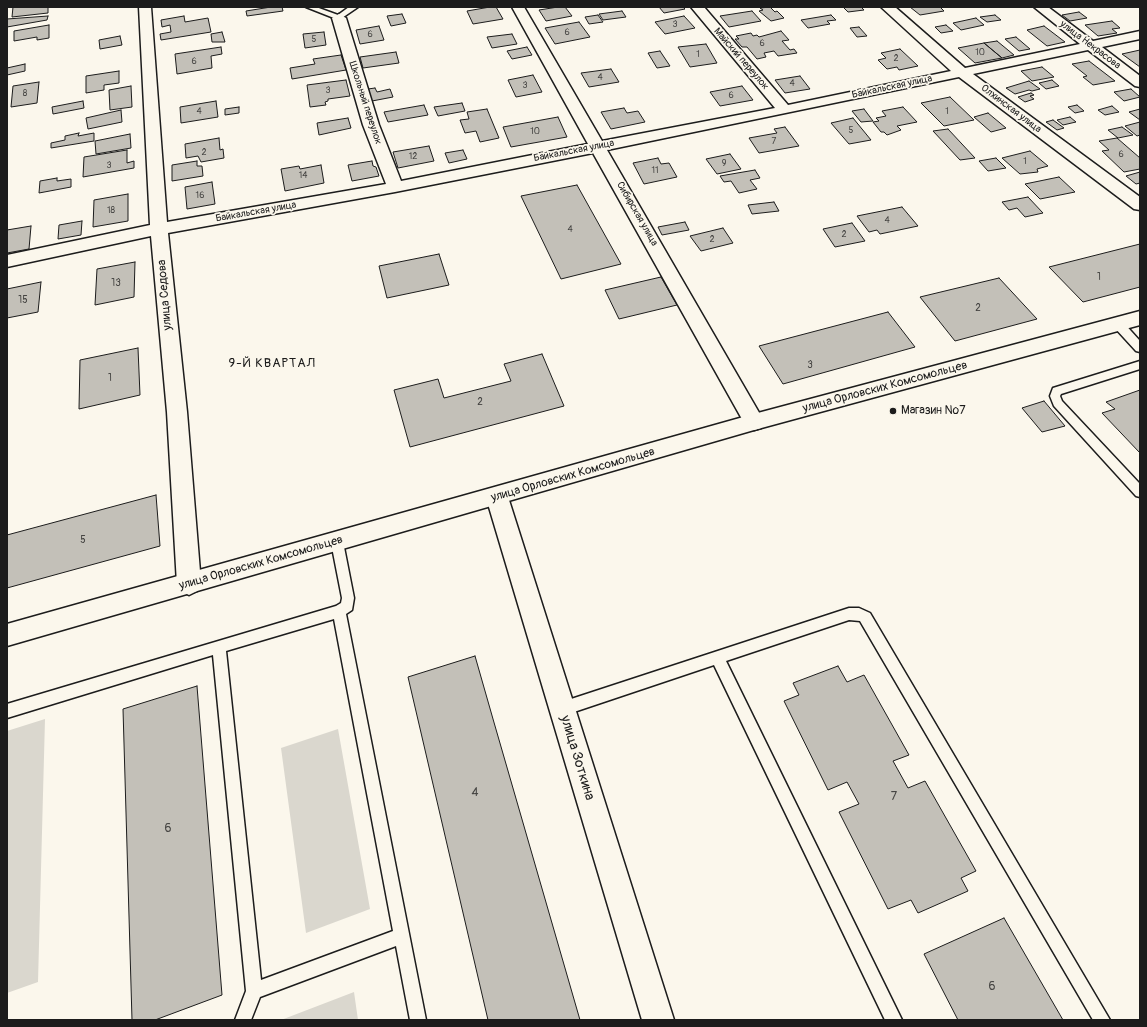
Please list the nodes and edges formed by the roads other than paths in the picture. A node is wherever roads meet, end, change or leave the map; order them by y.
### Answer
1 (145, 7) edge
2 (310, 7) edge
3 (354, 7) edge
4 (518, 7) edge
5 (697, 7) edge
6 (887, 7) edge
7 (1040, 7) edge
8 (339, 18) junction
9 (1140, 35) edge
10 (1090, 45) junction
11 (961, 72) junction
12 (1140, 83) edge
13 (785, 110) junction
14 (598, 146) junction
15 (395, 188) junction
16 (1140, 205) edge
17 (159, 229) junction
18 (7, 261) edge
19 (1140, 318) edge
20 (1118, 324) junction
21 (1140, 348) edge
22 (1140, 365) edge
23 (754, 422) junction
24 (1140, 492) edge
25 (497, 497) junction
26 (337, 542) junction
27 (189, 584) junction
28 (339, 611) junction
29 (7, 635) edge
30 (219, 647) junction
31 (717, 658) junction
32 (562, 709) junction
33 (7, 711) edge
34 (402, 936) junction
35 (254, 991) junction
36 (243, 1020) edge
37 (418, 1020) edge
38 (658, 1020) edge
39 (894, 1020) edge
40 (1102, 1020) edge

1 - 17 street, улица Седова
2 - 8 lane
3 - 8 lane
4 - 14 street, Сибирская улица
5 - 13 street, Майский переулок
6 - 11 street, Олхинская улица
7 - 10 street, улица Некрасова
8 - 15 street, Школьный переулок
9 - 10 street, Байкальская улица
10 - 11 street, Байкальская улица
10 - 12 street, улица Некрасова
11 - 13 street, Байкальская улица
11 - 16 street, Олхинская улица
13 - 14 street, Байкальская улица
14 - 15 street, Байкальская улица
14 - 23 street, Сибирская улица
15 - 17 street, Байкальская улица
17 - 18 street, Байкальская улица
17 - 27 street, улица Седова
19 - 20 street, улица Орловских Комсомольцев
20 - 21 lane
20 - 23 street, улица Орловских Комсомольцев
22 - 24 lane
23 - 25 street, улица Орловских Комсомольцев
25 - 26 street, улица Орловских Комсомольцев
25 - 32 street, улица Зоткина
26 - 27 street, улица Орловских Комсомольцев
26 - 28 lane
27 - 29 street, улица Орловских Комсомольцев
28 - 30 lane
28 - 34 lane
30 - 33 lane
30 - 35 lane
31 - 32 lane
31 - 39 lane
31 - 40 lane
32 - 38 street, улица Зоткина
34 - 35 lane
34 - 37 lane
35 - 36 lane

